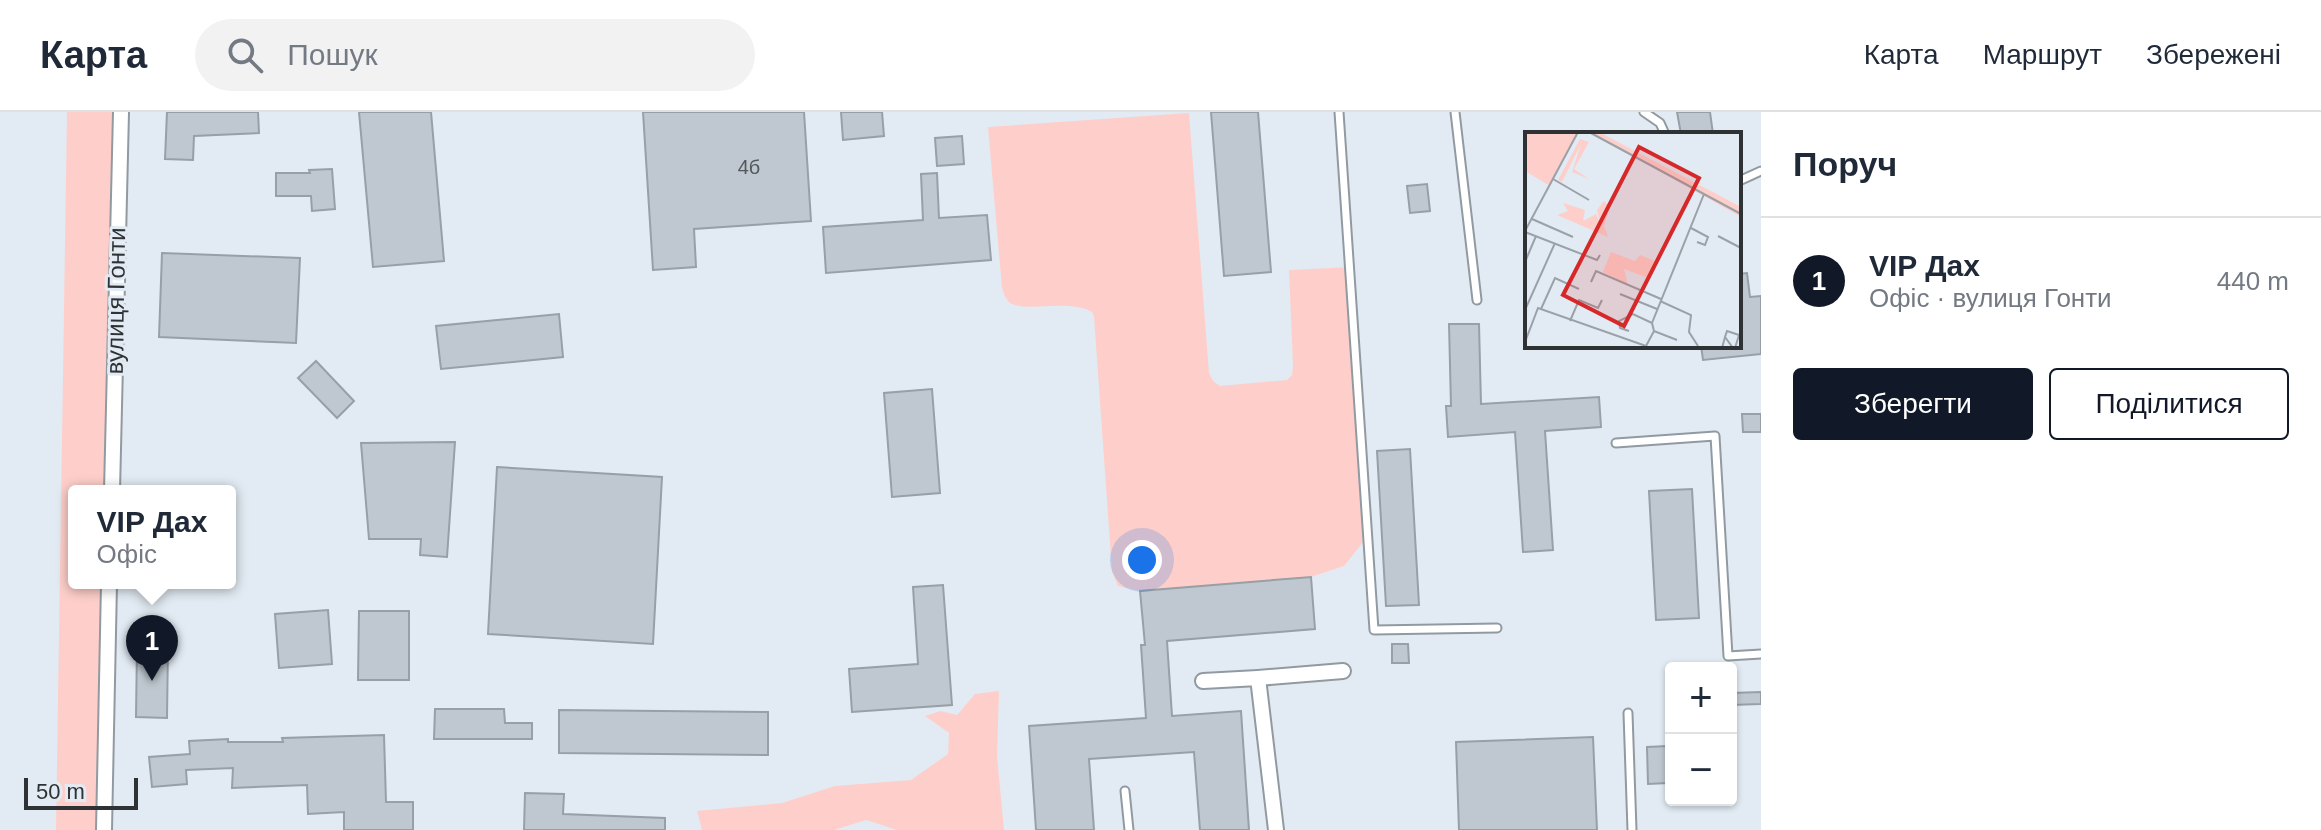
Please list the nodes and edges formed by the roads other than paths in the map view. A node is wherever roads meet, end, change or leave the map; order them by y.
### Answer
1 (121, 112) edge
2 (1339, 112) edge
3 (1455, 112) edge
4 (1644, 112) edge
5 (1664, 132) edge
6 (1761, 171) edge
7 (1741, 180) edge
8 (1477, 300) dead end
9 (1616, 443) dead end
10 (112, 485) edge
11 (109, 589) edge
12 (1497, 628) dead end
13 (1761, 654) edge
14 (1343, 671) dead end
15 (1258, 678) junction
16 (1203, 681) dead end
17 (1628, 713) dead end
18 (1125, 791) dead end
19 (104, 830) edge
20 (1129, 830) edge
21 (1276, 830) edge
22 (1632, 830) edge

1 - 10 street, вулиця Гонти
2 - 12 lane
3 - 8 lane
4 - 5 lane
6 - 7 lane
9 - 13 lane
11 - 19 street
14 - 15 street
15 - 16 street
15 - 21 street
17 - 22 lane
18 - 20 lane

